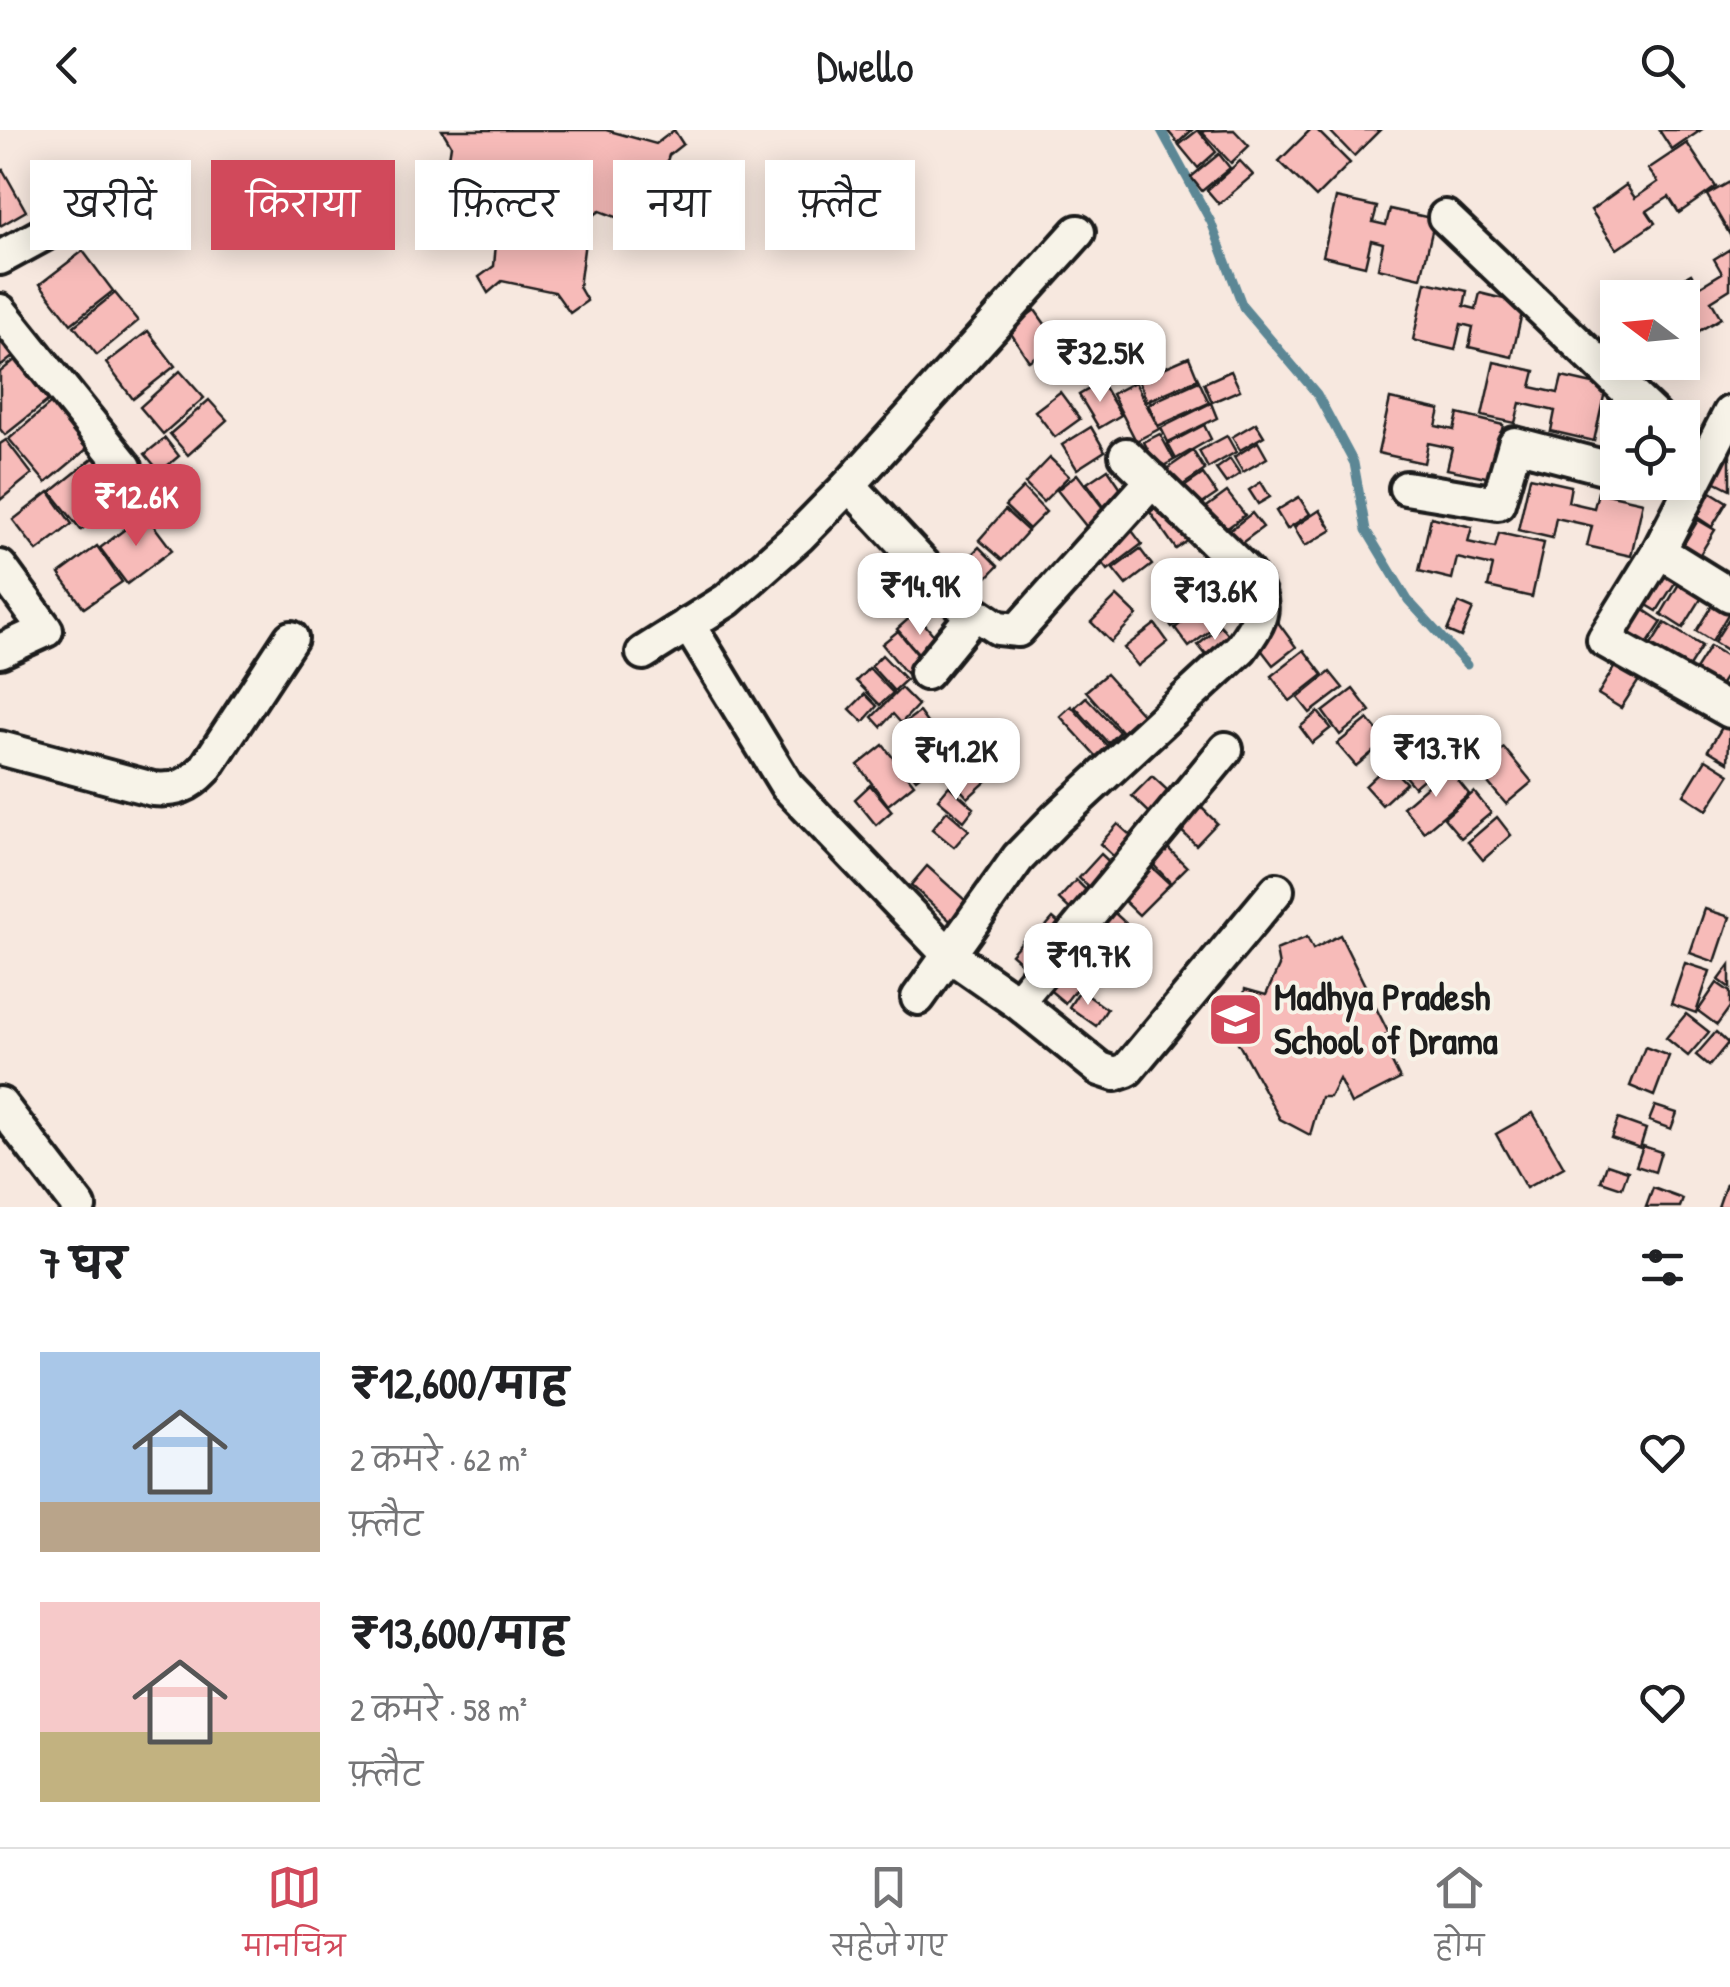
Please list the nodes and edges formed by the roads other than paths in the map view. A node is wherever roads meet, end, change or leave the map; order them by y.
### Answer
1 (1445, 217) dead end
2 (1078, 232) dead end
3 (30, 242) edge
4 (0, 258) edge
5 (0, 310) edge
6 (1634, 400) edge
7 (1730, 413) edge
8 (1700, 440) edge
9 (1126, 455) dead end
10 (1600, 466) edge
11 (125, 467) dead end
12 (1153, 480) junction
13 (849, 485) junction
14 (1406, 488) dead end
15 (1676, 500) edge
16 (1659, 550) junction
17 (0, 568) edge
18 (1730, 595) edge
19 (966, 607) junction
20 (688, 624) junction
21 (291, 638) dead end
22 (0, 651) edge
23 (643, 653) dead end
24 (926, 673) dead end
25 (1730, 711) edge
26 (0, 748) edge
27 (1226, 749) dead end
28 (1277, 890) dead end
29 (948, 954) junction
30 (918, 998) dead end
31 (1016, 1002) junction
32 (0, 1104) edge
33 (79, 1207) edge

1 - 6 street
2 - 13 street
3 - 4 street
5 - 11 street
7 - 8 street
9 - 12 street
10 - 14 street
12 - 19 street
12 - 29 street
13 - 19 street
13 - 20 street
15 - 16 street
16 - 18 street
16 - 25 street
17 - 22 street
19 - 24 street
20 - 23 street
20 - 29 street
21 - 26 street
27 - 31 street
28 - 31 street
29 - 30 street
29 - 31 street
32 - 33 street

